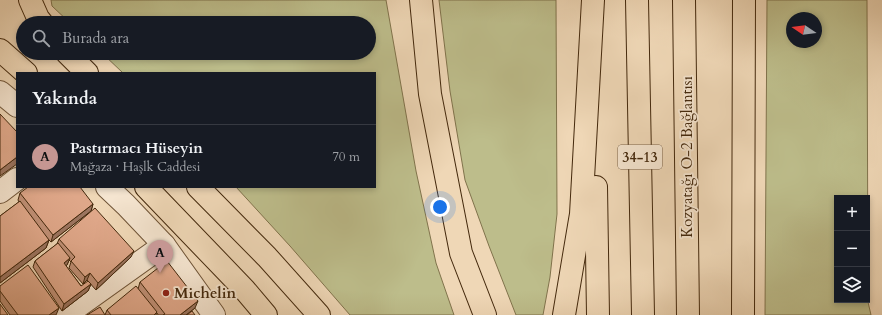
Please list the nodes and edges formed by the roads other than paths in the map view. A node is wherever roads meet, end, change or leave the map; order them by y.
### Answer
1 (30, 0) edge
2 (421, 0) edge
3 (637, 0) edge
4 (684, 0) edge
5 (737, 0) edge
6 (744, 0) edge
7 (593, 1) edge
8 (37, 16) edge
9 (0, 50) edge
10 (74, 60) edge
11 (25, 72) edge
12 (85, 72) edge
13 (0, 92) edge
14 (16, 105) edge
15 (16, 180) edge
16 (108, 188) edge
17 (147, 188) edge
18 (199, 188) edge
19 (0, 192) edge
20 (164, 245) junction
21 (743, 247) junction
22 (66, 315) edge
23 (214, 315) edge
24 (266, 315) edge
25 (319, 315) edge
26 (485, 315) edge
27 (564, 315) edge
28 (598, 315) edge
29 (643, 315) edge
30 (688, 315) edge
31 (743, 315) edge

1 - 8 main road
2 - 26 main road
3 - 29 main road, 34-13
4 - 30 main road, Kozyatağı O-2 Bağlantısı
5 - 21 main road
6 - 21 main road
7 - 27 main road
7 - 28 main road
9 - 11 main road
10 - 12 main road
13 - 14 street
15 - 19 street
16 - 20 street
17 - 24 main road
18 - 25 main road
20 - 22 street
20 - 23 street
21 - 31 main road

